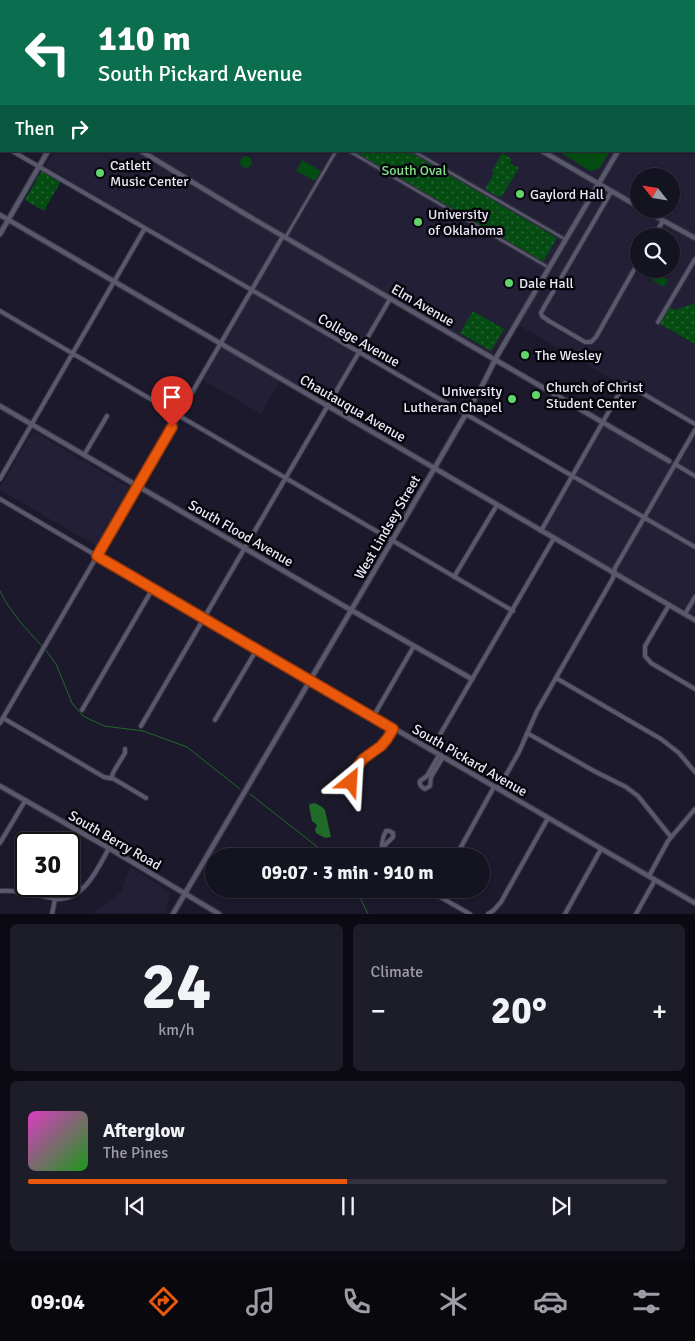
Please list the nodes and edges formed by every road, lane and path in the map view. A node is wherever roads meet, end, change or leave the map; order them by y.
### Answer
1 (14, 152) edge
2 (47, 152) edge
3 (143, 152) edge
4 (335, 152) edge
5 (351, 152) edge
6 (415, 152) edge
7 (544, 152) edge
8 (617, 152) edge
9 (39, 167) junction
10 (599, 184) junction
11 (611, 192) junction
12 (630, 202) edge
13 (0, 215) edge
14 (658, 218) edge
15 (8, 220) junction
16 (663, 221) junction
17 (145, 228) junction
18 (659, 228) edge
19 (0, 234) edge
20 (284, 237) junction
21 (563, 238) dead end
22 (695, 238) edge
23 (695, 259) edge
24 (546, 266) dead end
25 (630, 277) edge
26 (114, 282) junction
27 (252, 290) junction
28 (390, 299) junction
29 (0, 311) edge
30 (658, 322) dead end
31 (221, 344) junction
32 (358, 352) junction
33 (73, 353) junction
34 (495, 360) junction
35 (0, 406) edge
36 (327, 406) junction
37 (465, 415) junction
38 (107, 416) dead end
39 (179, 416) junction
40 (602, 422) junction
41 (695, 423) edge
42 (32, 424) junction
43 (695, 430) edge
44 (84, 454) junction
45 (669, 461) joint
46 (675, 464) junction
47 (434, 469) junction
48 (571, 476) junction
49 (695, 476) edge
50 (285, 478) junction
51 (0, 479) edge
52 (138, 486) junction
53 (0, 499) edge
54 (497, 505) junction
55 (644, 518) junction
56 (541, 530) junction
57 (554, 538) junction
58 (392, 540) junction
59 (695, 547) edge
60 (245, 548) junction
61 (97, 556) junction
62 (614, 573) junction
63 (454, 577) junction
64 (153, 588) junction
65 (695, 597) edge
66 (669, 605) junction
67 (352, 610) junction
68 (512, 611) junction
69 (685, 614) junction
70 (204, 618) junction
71 (695, 620) edge
72 (414, 646) junction
73 (257, 649) junction
74 (556, 678) junction
75 (472, 679) junction
76 (310, 680) junction
77 (695, 689) edge
78 (82, 710) dead end
79 (373, 717) junction
80 (3, 718) junction
81 (215, 720) dead end
82 (0, 723) edge
83 (141, 726) dead end
84 (393, 729) junction
85 (527, 733) junction
86 (125, 749) dead end
87 (431, 750) junction
88 (441, 756) junction
89 (695, 772) edge
90 (111, 778) junction
91 (351, 782) dead end
92 (0, 786) edge
93 (496, 788) junction
94 (146, 798) dead end
95 (25, 800) junction
96 (695, 810) edge
97 (548, 818) junction
98 (671, 837) junction
99 (0, 843) edge
100 (109, 848) junction
101 (461, 848) edge
102 (601, 849) junction
103 (649, 876) junction
104 (655, 880) junction
105 (0, 891) edge
106 (185, 894) junction
107 (442, 898) edge
108 (55, 899) junction
109 (695, 903) edge
110 (52, 914) edge
111 (173, 914) edge
112 (219, 914) edge
113 (470, 914) edge
114 (488, 914) edge
115 (565, 914) edge
116 (636, 914) edge

1 - 9 street, College Avenue
2 - 9 street
3 - 20 street, Elm Avenue
4 - 20 street
5 - 24 street
6 - 21 street
7 - 10 street
8 - 10 street, West Lindsey Street
9 - 15 street
9 - 17 street, College Avenue
10 - 11 street
10 - 34 street, West Lindsey Street
11 - 12 street
11 - 25 street
13 - 15 street, Chautauqua Avenue
14 - 16 street
15 - 19 street
15 - 26 street, Chautauqua Avenue
16 - 18 street
16 - 22 street
17 - 26 street
17 - 27 street, College Avenue
20 - 27 street
20 - 28 street, Elm Avenue
23 - 30 street
26 - 31 street, Chautauqua Avenue
26 - 33 street
27 - 31 street
27 - 32 street, College Avenue
28 - 32 street
28 - 34 street, Elm Avenue
29 - 33 street
31 - 36 street, Chautauqua Avenue
31 - 39 street
32 - 36 street
32 - 37 street, College Avenue
33 - 39 street
33 - 42 street
34 - 37 street, West Lindsey Street
34 - 40 street, Elm Avenue
35 - 42 street, South Flood Avenue
36 - 47 street, Chautauqua Avenue
36 - 50 street
37 - 47 street, West Lindsey Street
37 - 48 street, College Avenue
38 - 44 street
39 - 50 street
39 - 52 street
40 - 41 street
40 - 45 street, Elm Avenue
40 - 48 street
42 - 44 street, South Flood Avenue
42 - 51 street
43 - 46 street
44 - 52 street, South Flood Avenue
45 - 46 street, Elm Avenue
46 - 49 street, Elm Avenue
46 - 55 street
47 - 54 street, Chautauqua Avenue
47 - 58 street, West Lindsey Street
48 - 55 street, College Avenue
48 - 56 street
50 - 58 street
50 - 60 street
52 - 60 street, South Flood Avenue
52 - 61 street
53 - 61 street, South Pickard Avenue
54 - 56 street, Chautauqua Avenue
54 - 63 street
55 - 59 street, College Avenue
55 - 62 street
56 - 57 street, Chautauqua Avenue
57 - 62 street, Chautauqua Avenue
57 - 68 street
58 - 63 street
58 - 67 street, West Lindsey Street
60 - 67 street, South Flood Avenue
60 - 70 street
61 - 64 street, South Pickard Avenue
61 - 80 street
62 - 66 street, Chautauqua Avenue
62 - 74 street
63 - 68 street
64 - 70 street, South Pickard Avenue
64 - 78 street
65 - 69 street
66 - 69 street, Chautauqua Avenue
66 - 77 street
67 - 72 street, South Flood Avenue
67 - 76 street, West Lindsey Street
68 - 75 street
69 - 71 street, Chautauqua Avenue
70 - 73 street, South Pickard Avenue
70 - 83 street
72 - 75 street, South Flood Avenue
72 - 79 street
73 - 76 street, South Pickard Avenue
73 - 81 street
74 - 85 street
74 - 89 street
75 - 87 street
76 - 79 street, South Pickard Avenue
76 - 106 street, West Lindsey Street
79 - 84 street, South Pickard Avenue
80 - 82 street
80 - 90 street
84 - 87 street, South Pickard Avenue
84 - 91 street
85 - 93 street
85 - 98 street
86 - 90 street
87 - 88 street, South Pickard Avenue
88 - 88 street
88 - 93 street, South Pickard Avenue
90 - 94 street
92 - 95 street, South Berry Road
93 - 97 street, South Pickard Avenue
93 - 101 street
95 - 99 street
95 - 100 street, South Berry Road
96 - 98 street
97 - 102 street, South Pickard Avenue
97 - 114 street
98 - 103 street
100 - 106 street, South Berry Road
100 - 108 street
102 - 103 street, South Pickard Avenue
102 - 115 street
103 - 104 street, South Pickard Avenue
104 - 109 street, South Pickard Avenue
104 - 116 street
105 - 108 street
106 - 111 street, West Lindsey Street
106 - 112 street, South Berry Road
107 - 113 street
108 - 110 street

